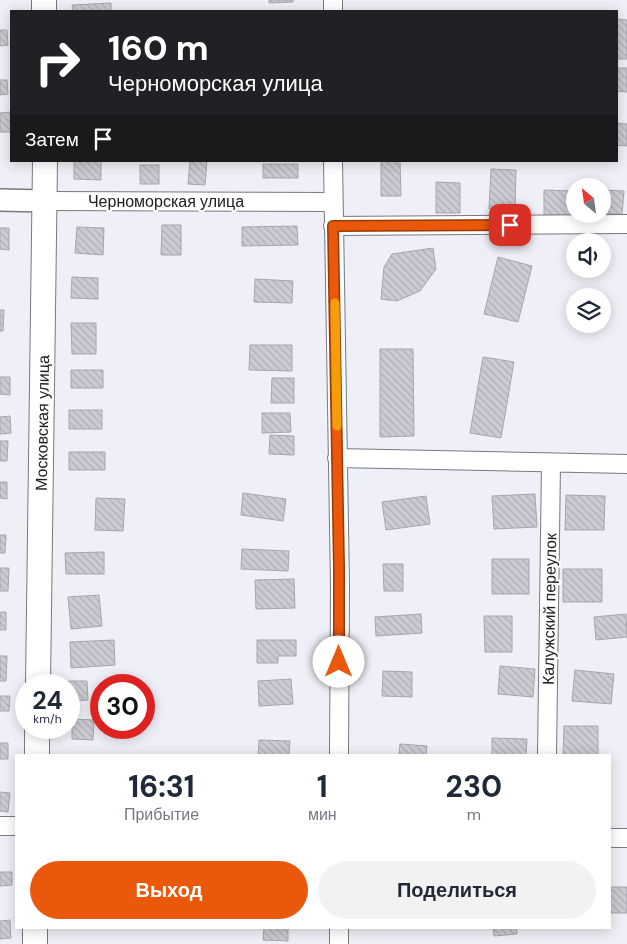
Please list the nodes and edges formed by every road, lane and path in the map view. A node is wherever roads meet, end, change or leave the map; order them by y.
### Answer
1 (45, 162) edge
2 (333, 162) edge
3 (0, 200) edge
4 (45, 201) junction
5 (333, 202) junction
6 (627, 224) edge
7 (333, 226) junction
8 (337, 458) junction
9 (551, 462) junction
10 (627, 464) edge
11 (38, 674) edge
12 (37, 739) edge
13 (37, 754) edge
14 (339, 754) edge
15 (547, 754) edge
16 (0, 826) edge
17 (15, 826) edge
18 (611, 838) edge
19 (627, 838) edge
20 (35, 929) edge
21 (339, 929) edge
22 (35, 944) edge
23 (339, 944) edge

1 - 4 main road, Московская улица
2 - 5 street
3 - 4 street, Черноморская улица
4 - 5 street, Черноморская улица
4 - 11 main road, Московская улица
5 - 7 street
6 - 7 street
7 - 8 street
8 - 9 street
8 - 14 street
9 - 10 street
9 - 15 street, Калужский переулок
12 - 13 main road
16 - 17 street
18 - 19 street
20 - 22 main road
21 - 23 street

